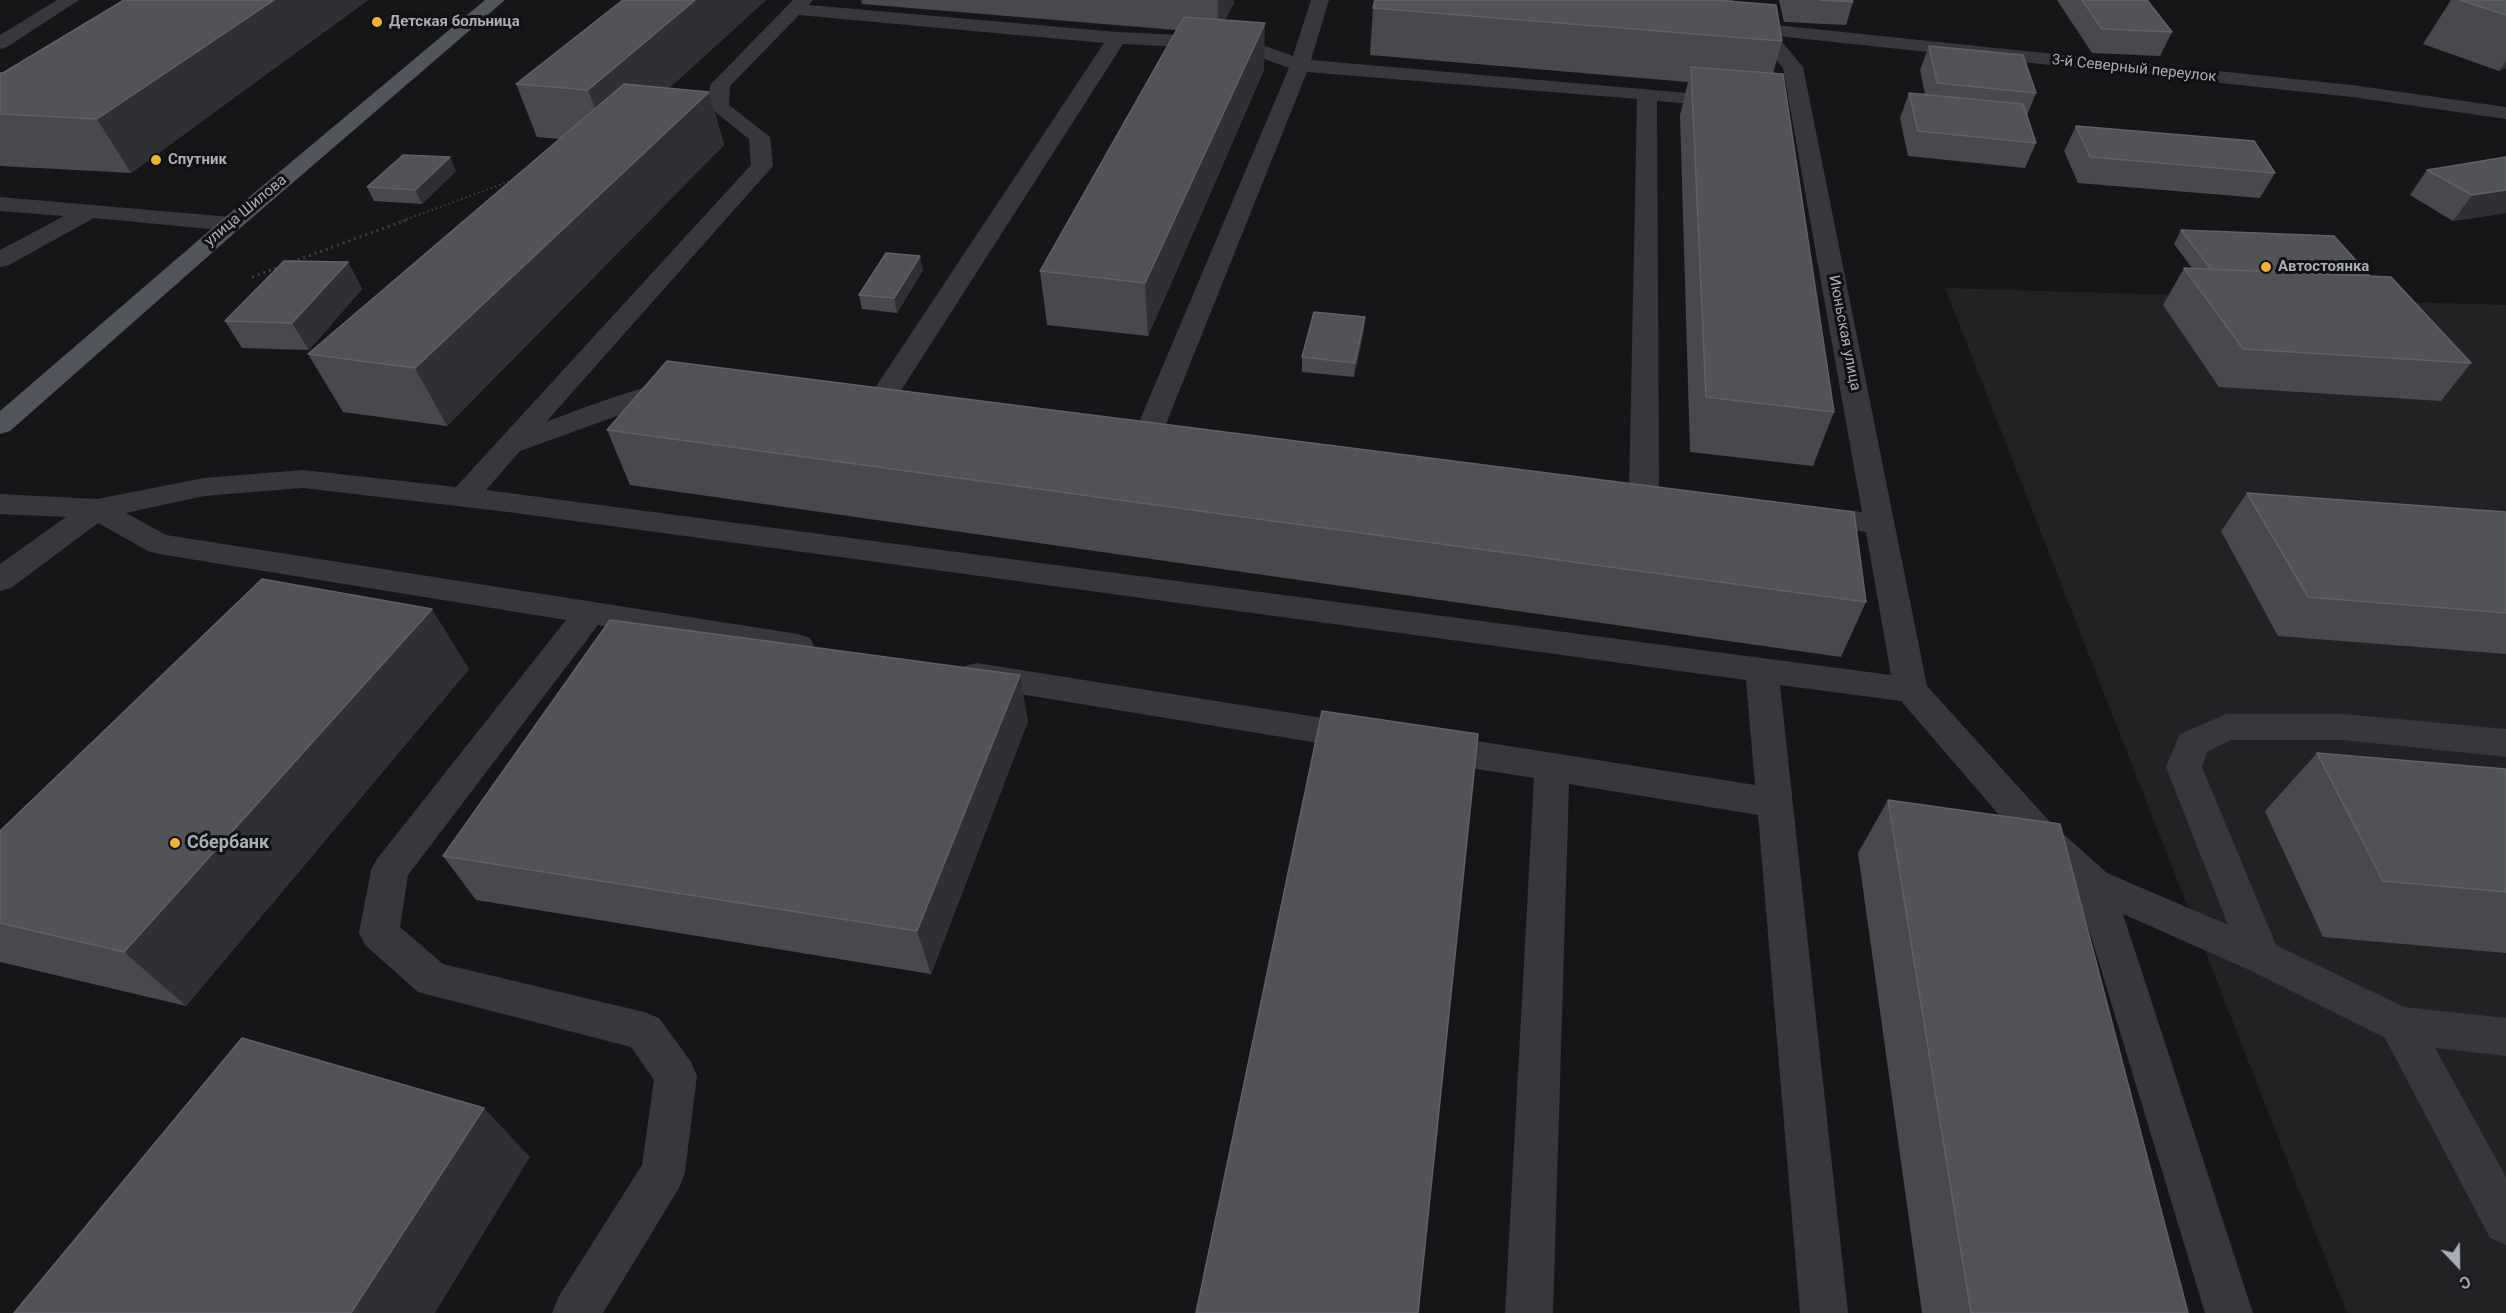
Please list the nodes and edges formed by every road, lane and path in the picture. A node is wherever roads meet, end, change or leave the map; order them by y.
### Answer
1 (70, 0) edge
2 (496, 0) edge
3 (1320, 0) edge
4 (1717, 3) edge
5 (799, 5) edge
6 (1761, 29) junction
7 (1117, 38) junction
8 (0, 43) edge
9 (1300, 65) junction
10 (1647, 94) junction
11 (1742, 102) edge
12 (2506, 113) edge
13 (519, 178) edge
14 (0, 204) edge
15 (90, 211) junction
16 (231, 224) junction
17 (0, 260) edge
18 (252, 277) dead end
19 (704, 382) edge
20 (880, 402) edge
21 (0, 425) edge
22 (1148, 434) edge
23 (510, 445) junction
24 (1644, 495) edge
25 (462, 498) junction
26 (0, 504) edge
27 (97, 509) junction
28 (1786, 513) edge
29 (1880, 524) junction
30 (0, 580) edge
31 (590, 613) junction
32 (824, 651) edge
33 (942, 669) edge
34 (1762, 670) junction
35 (1911, 690) junction
36 (2506, 743) edge
37 (1552, 767) junction
38 (1775, 803) junction
39 (2094, 884) junction
40 (2261, 957) junction
41 (2400, 1025) junction
42 (2506, 1037) edge
43 (2506, 1222) edge
44 (576, 1313) edge
45 (1529, 1313) edge
46 (1824, 1313) edge
47 (2229, 1313) edge

1 - 8 street
2 - 16 main road, улица Шилова
3 - 9 street
4 - 6 street, Июньская улица
5 - 7 street
5 - 23 street
6 - 12 street, 3-й Северный переулок
6 - 29 street, Июньская улица
7 - 9 street
7 - 20 street
9 - 10 street
9 - 22 street
10 - 11 street
10 - 24 street
13 - 18 path
14 - 15 street
15 - 16 street
15 - 17 street
16 - 21 main road, улица Шилова
19 - 23 street
23 - 25 street
25 - 27 street
25 - 34 street
26 - 27 street
27 - 30 street
27 - 31 street
28 - 29 street
29 - 35 street, Июньская улица
31 - 32 street
31 - 44 street
33 - 37 street
34 - 35 street
34 - 38 street
35 - 39 street
36 - 40 street
37 - 38 street
37 - 45 street
38 - 46 street
39 - 40 street
39 - 47 street
40 - 41 street
41 - 42 street
41 - 43 street

